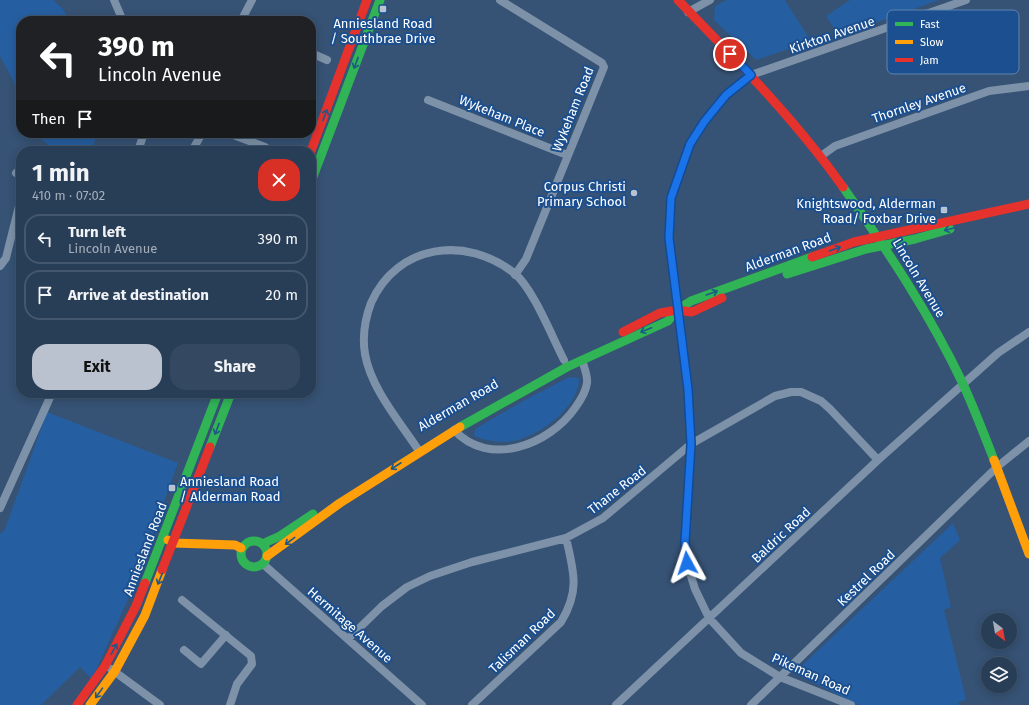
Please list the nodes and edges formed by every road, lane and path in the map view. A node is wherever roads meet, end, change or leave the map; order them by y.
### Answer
1 (114, 0) edge
2 (252, 0) edge
3 (367, 0) edge
4 (380, 0) edge
5 (500, 0) edge
6 (678, 0) edge
7 (710, 0) edge
8 (966, 0) edge
9 (937, 10) edge
10 (688, 12) junction
11 (121, 16) edge
12 (244, 16) edge
13 (887, 28) edge
14 (316, 55) edge
15 (326, 60) dead end
16 (751, 75) junction
17 (1029, 86) edge
18 (428, 100) dead end
19 (241, 138) edge
20 (316, 138) edge
21 (262, 146) edge
22 (567, 155) junction
23 (821, 156) junction
24 (316, 169) edge
25 (1029, 204) edge
26 (1029, 211) edge
27 (16, 218) edge
28 (879, 237) junction
29 (884, 245) junction
30 (0, 266) edge
31 (515, 275) junction
32 (677, 310) junction
33 (1029, 332) edge
34 (564, 360) junction
35 (582, 360) junction
36 (963, 384) junction
37 (50, 398) edge
38 (216, 398) edge
39 (229, 398) edge
40 (454, 430) junction
41 (1029, 441) edge
42 (691, 444) junction
43 (417, 448) junction
44 (878, 460) junction
45 (997, 468) junction
46 (0, 508) edge
47 (162, 538) junction
48 (566, 538) junction
49 (174, 543) junction
50 (262, 544) junction
51 (241, 548) junction
52 (1029, 554) edge
53 (265, 560) junction
54 (182, 600) dead end
55 (709, 618) junction
56 (226, 635) junction
57 (348, 639) junction
58 (184, 650) dead end
59 (105, 666) junction
60 (115, 671) junction
61 (780, 677) junction
62 (77, 705) edge
63 (90, 705) edge
64 (160, 705) edge
65 (230, 705) edge
66 (422, 705) edge
67 (472, 705) edge
68 (616, 705) edge
69 (750, 705) edge
70 (851, 705) edge

1 - 11 street
2 - 12 street
20 -> 3 street
4 -> 24 street
5 - 22 street, Wykeham Road
6 - 10 street, Lincoln Avenue
7 - 10 street
8 - 9 street, Kirkton Avenue
10 - 16 street, Lincoln Avenue
13 - 16 street, Kirkton Avenue
14 - 15 street
16 - 23 street, Lincoln Avenue
16 - 32 street, Pikeman Road
17 - 23 street, Thornley Avenue
18 - 22 street, Wykeham Place
19 - 21 street
22 - 31 street, Wykeham Road
23 - 28 street, Lincoln Avenue
25 - 28 street, Alderman Road
26 -> 29 street, Alderman Road
27 - 30 street
28 - 29 street, Lincoln Avenue
32 -> 28 street, Alderman Road
29 - 32 street, Alderman Road
29 - 36 street, Lincoln Avenue
31 - 34 street
31 - 43 street
32 - 34 street, Alderman Road
32 -> 35 street, Alderman Road
32 - 42 street, Pikeman Road
33 - 36 street, Baldric Road
34 - 43 street, Alderman Road
35 - 40 street, Alderman Road
35 - 40 street, Alderman Road
36 - 44 street, Baldric Road
36 - 45 street, Lincoln Avenue
37 - 46 street
38 - 47 street, Anniesland Road
39 -> 49 street, Anniesland Road
40 - 43 street, Alderman Road
41 - 45 street, Kestrel Road
42 - 44 street, Thane Road
42 - 48 street, Thane Road
42 - 55 street, Pikeman Road
43 - 50 street, Alderman Road
43 -> 53 street, Alderman Road
44 - 55 street, Baldric Road
45 - 52 street, Lincoln Avenue
45 - 61 street, Kestrel Road
47 - 49 street, Alderman Road
59 -> 47 street, Anniesland Road
48 - 57 street, Thane Road
48 - 67 street, Talisman Road
49 - 51 street, Alderman Road
49 -> 60 street, Anniesland Road
50 - 51 street, Alderman Road
50 - 53 street
51 - 53 street
53 - 57 street, Hermitage Avenue
54 - 56 street
55 - 61 street, Pikeman Road
55 - 68 street, Baldric Road
56 - 58 street
56 - 65 street
57 - 66 street, Hermitage Avenue
59 - 60 street
59 - 62 street, Anniesland Road
60 -> 63 street, Anniesland Road
60 - 64 street
61 - 69 street, Kestrel Road
61 - 70 street, Pikeman Road

